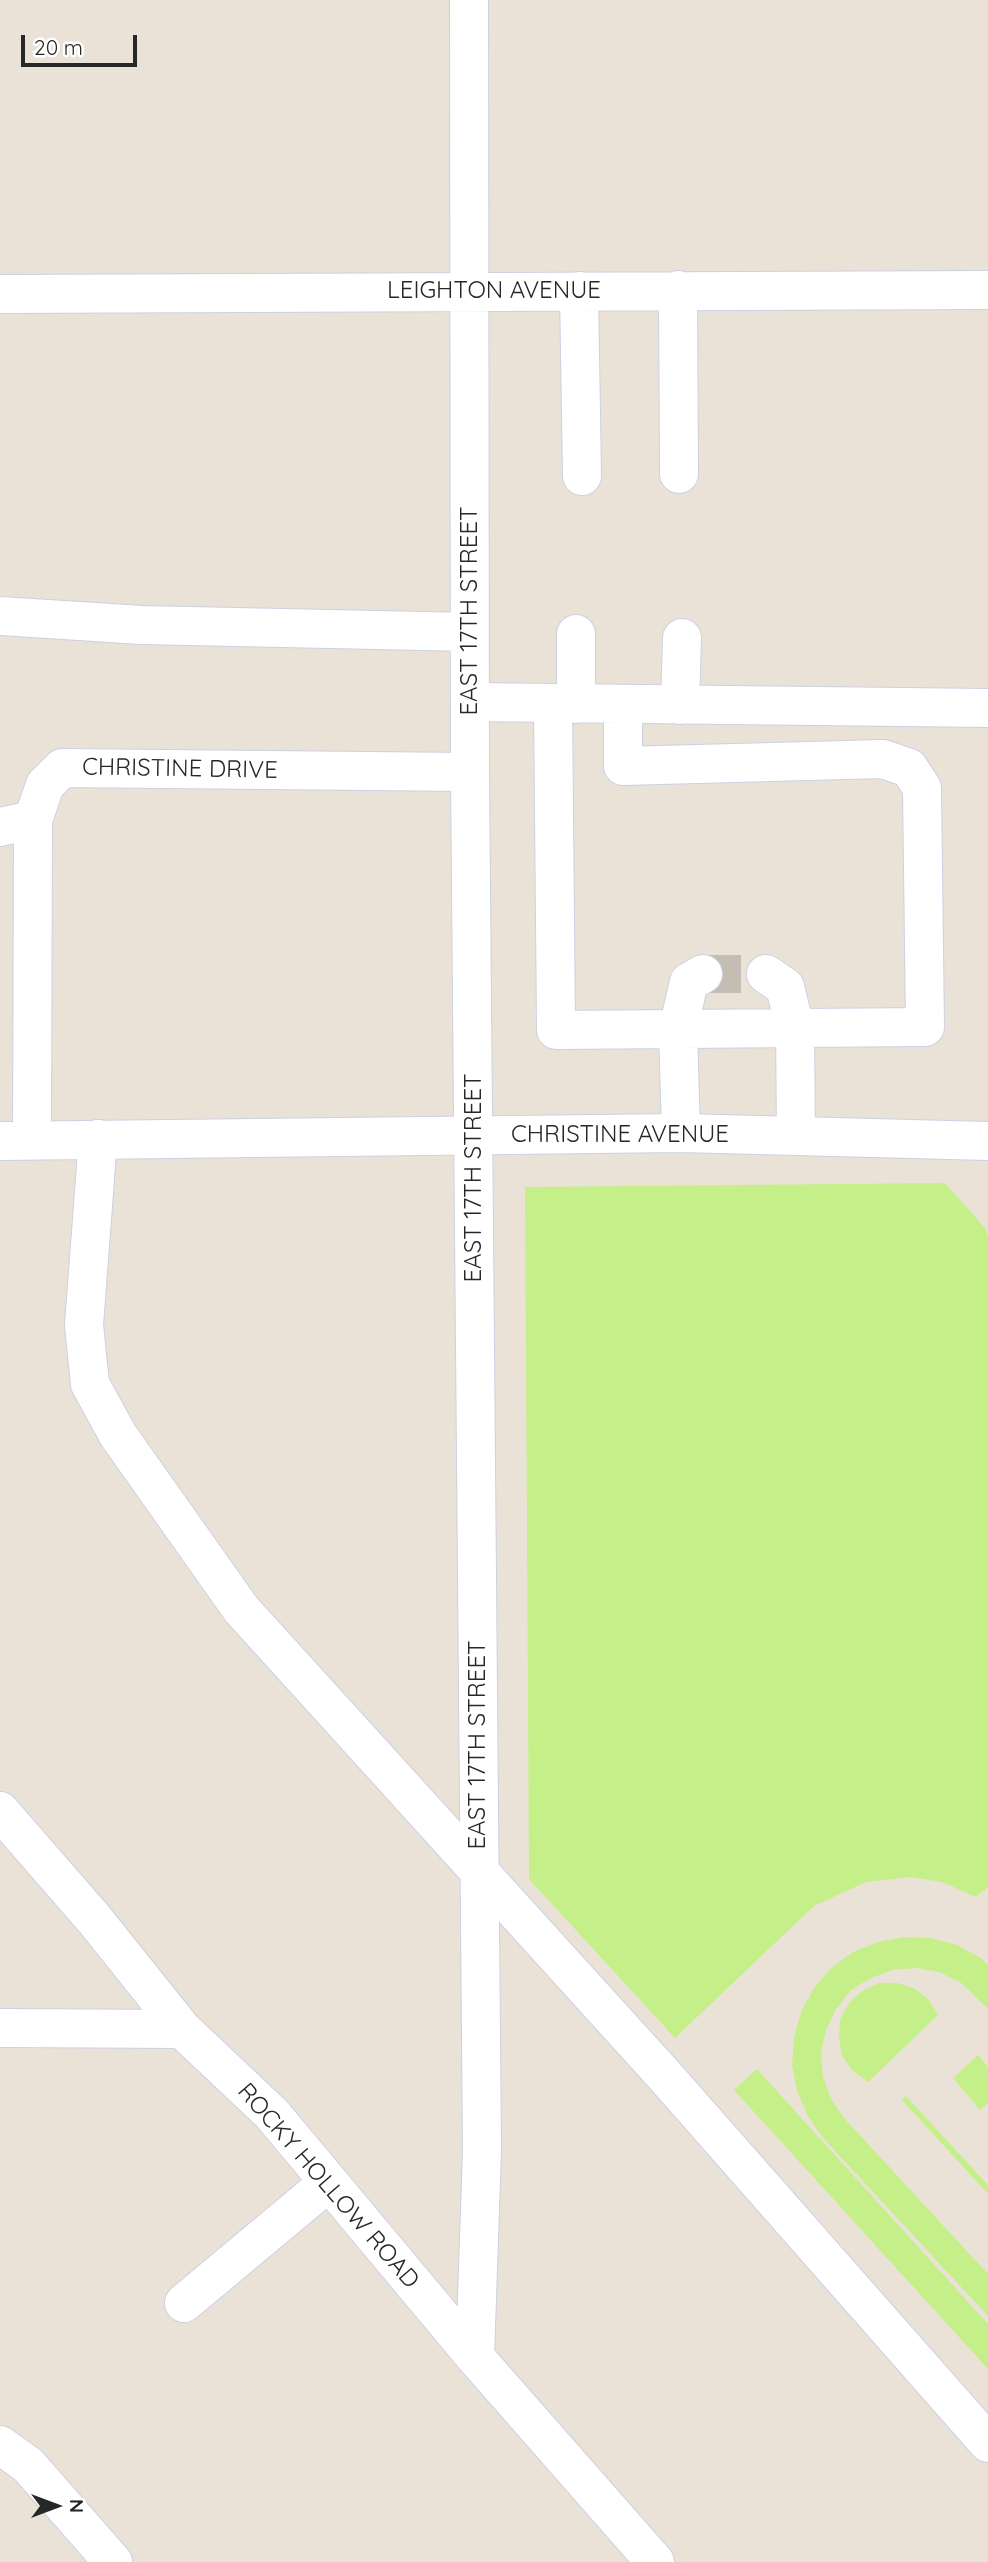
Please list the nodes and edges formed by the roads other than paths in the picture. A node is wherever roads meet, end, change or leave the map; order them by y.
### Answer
1 (469, 0) edge
2 (678, 290) junction
3 (988, 290) edge
4 (470, 291) junction
5 (579, 291) junction
6 (0, 294) edge
7 (679, 474) dead end
8 (582, 476) dead end
9 (0, 617) edge
10 (470, 632) junction
11 (576, 634) dead end
12 (682, 638) dead end
13 (470, 702) junction
14 (564, 703) junction
15 (623, 704) junction
16 (680, 705) junction
17 (830, 706) junction
18 (988, 708) edge
19 (831, 760) junction
20 (470, 772) junction
21 (16, 824) edge
22 (703, 974) dead end
23 (765, 974) dead end
24 (795, 1028) junction
25 (678, 1029) junction
26 (681, 1133) junction
27 (474, 1136) junction
28 (796, 1136) junction
29 (97, 1139) junction
30 (16, 1141) edge
31 (988, 1141) edge
32 (0, 1811) edge
33 (479, 1874) junction
34 (0, 2028) edge
35 (182, 2029) junction
36 (329, 2182) junction
37 (184, 2303) dead end
38 (475, 2357) junction
39 (988, 2443) edge
40 (0, 2445) edge
41 (113, 2562) edge
42 (655, 2562) edge

1 - 4 street, EAST 17TH STREET
2 - 3 street, LEIGHTON AVENUE
2 - 5 street, LEIGHTON AVENUE
2 - 7 street
4 - 5 street, LEIGHTON AVENUE
4 - 6 street, LEIGHTON AVENUE
4 - 10 street, EAST 17TH STREET
5 - 8 street
9 - 10 street
10 - 13 street, EAST 17TH STREET
11 - 14 street
12 - 16 street
13 - 14 street
13 - 20 street, EAST 17TH STREET
14 - 15 street
14 - 25 street
15 - 16 street
15 - 19 street
16 - 17 street
17 - 18 street
17 - 19 street
19 - 24 street
20 - 21 street, CHRISTINE DRIVE
20 - 27 street, EAST 17TH STREET
21 - 30 street, CHRISTINE DRIVE
22 - 25 street
23 - 24 street
24 - 25 street
24 - 28 street
25 - 26 street
26 - 27 street, CHRISTINE AVENUE
26 - 28 street, CHRISTINE AVENUE
27 - 29 street, CHRISTINE AVENUE
27 - 33 street, EAST 17TH STREET
28 - 31 street, CHRISTINE AVENUE
29 - 30 street, CHRISTINE AVENUE
29 - 33 street
32 - 35 street, ROCKY HOLLOW ROAD
33 - 38 street, EAST 17TH STREET
33 - 39 street
34 - 35 street
35 - 36 street, ROCKY HOLLOW ROAD
36 - 37 street
36 - 38 street, ROCKY HOLLOW ROAD
38 - 42 street, ROCKY HOLLOW ROAD
40 - 41 street

